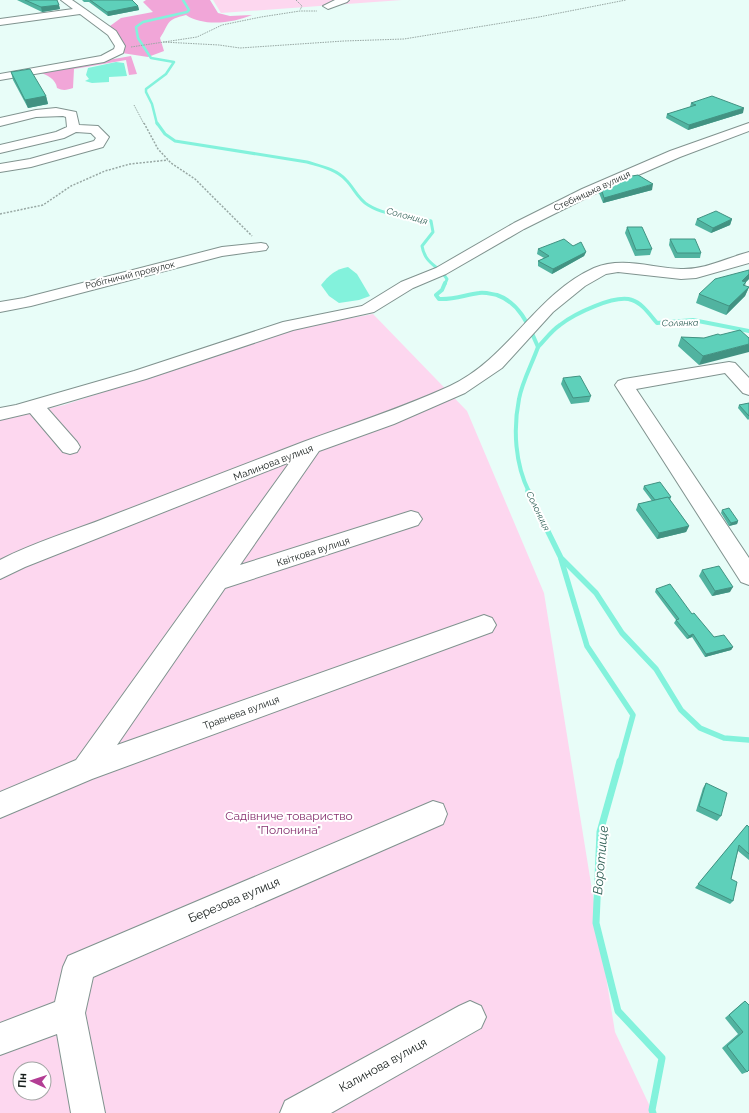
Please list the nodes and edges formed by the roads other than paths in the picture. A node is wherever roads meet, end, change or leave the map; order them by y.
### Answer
1 (66, 0) edge
2 (344, 0) edge
3 (328, 6) road end
4 (82, 11) junction
5 (0, 22) edge
6 (0, 77) edge
7 (0, 122) edge
8 (749, 127) edge
9 (73, 128) junction
10 (0, 149) edge
11 (1, 169) edge
12 (258, 247) road end
13 (749, 257) edge
14 (0, 307) edge
15 (749, 389) edge
16 (34, 406) junction
17 (0, 414) edge
18 (312, 446) junction
19 (70, 447) dead end
20 (411, 519) dead end
21 (0, 570) edge
22 (749, 576) edge
23 (215, 582) junction
24 (484, 624) dead end
25 (85, 769) junction
26 (0, 805) edge
27 (433, 814) dead end
28 (69, 1013) junction
29 (470, 1017) dead end
30 (0, 1039) edge
31 (88, 1113) edge
32 (297, 1113) edge

1 - 4 street
2 - 3 street
4 - 5 street
4 - 6 street
7 - 9 street
8 - 16 street, Стебницька вулиця
9 - 10 street
9 - 11 street
12 - 14 street, Робітничий провулок
13 - 18 street, Малинова вулиця
15 - 22 street
16 - 17 street, Стебницька вулиця
16 - 19 street
18 - 21 street, Малинова вулиця
18 - 23 street
20 - 23 street, Квіткова вулиця
23 - 25 street
24 - 25 street, Травнева вулиця
25 - 26 street, Травнева вулиця
27 - 28 street, Березова вулиця
28 - 30 street
28 - 31 street
29 - 32 street, Калинова вулиця

